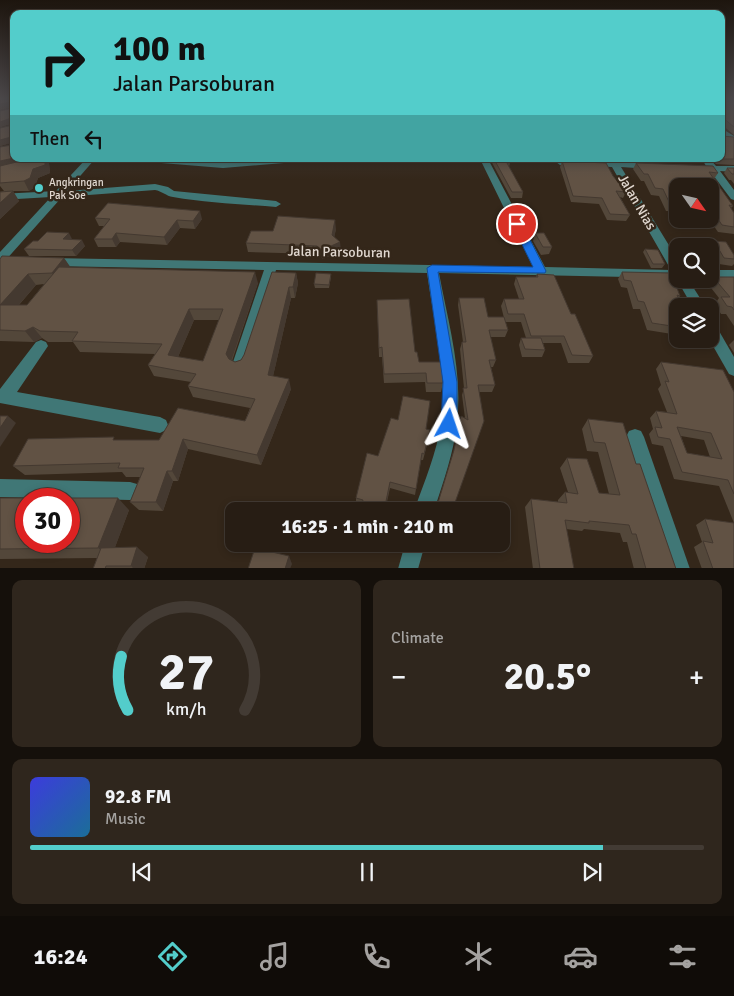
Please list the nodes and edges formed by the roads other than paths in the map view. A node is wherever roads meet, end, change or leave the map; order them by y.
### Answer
1 (42, 162) edge
2 (88, 162) edge
3 (186, 162) edge
4 (234, 162) edge
5 (260, 162) edge
6 (486, 162) edge
7 (560, 162) edge
8 (614, 162) edge
9 (709, 162) edge
10 (223, 165) junction
11 (658, 166) edge
12 (686, 167) edge
13 (714, 168) junction
14 (734, 169) edge
15 (0, 172) edge
16 (58, 195) junction
17 (0, 197) edge
18 (734, 197) edge
19 (276, 204) dead end
20 (669, 257) edge
21 (0, 260) edge
22 (18, 261) edge
23 (37, 261) edge
24 (271, 266) junction
25 (432, 268) junction
26 (541, 271) junction
27 (669, 272) edge
28 (719, 274) edge
29 (734, 274) edge
30 (719, 344) edge
31 (41, 346) dead end
32 (239, 365) edge
33 (734, 370) edge
34 (2, 397) edge
35 (160, 425) dead end
36 (635, 437) dead end
37 (0, 488) edge
38 (130, 491) dead end
39 (427, 502) edge
40 (413, 552) edge
41 (408, 567) edge
42 (680, 568) edge

1 - 15 street
2 - 16 street
3 - 10 street
4 - 10 street
5 - 10 street
6 - 26 street
7 - 8 street
8 - 11 street
8 - 20 street, Jalan Nias
9 - 13 street
12 - 13 street
13 - 14 street
13 - 18 street
16 - 17 street
16 - 19 street
16 - 21 street
21 - 22 street
23 - 24 street, Jalan Parsoburan
24 - 25 street, Jalan Parsoburan
24 - 32 street
25 - 26 street, Jalan Parsoburan
25 - 39 street
26 - 27 street, Jalan Parsoburan
28 - 29 street
30 - 33 street
31 - 34 street
34 - 35 street
36 - 42 street
37 - 38 street
40 - 41 street

